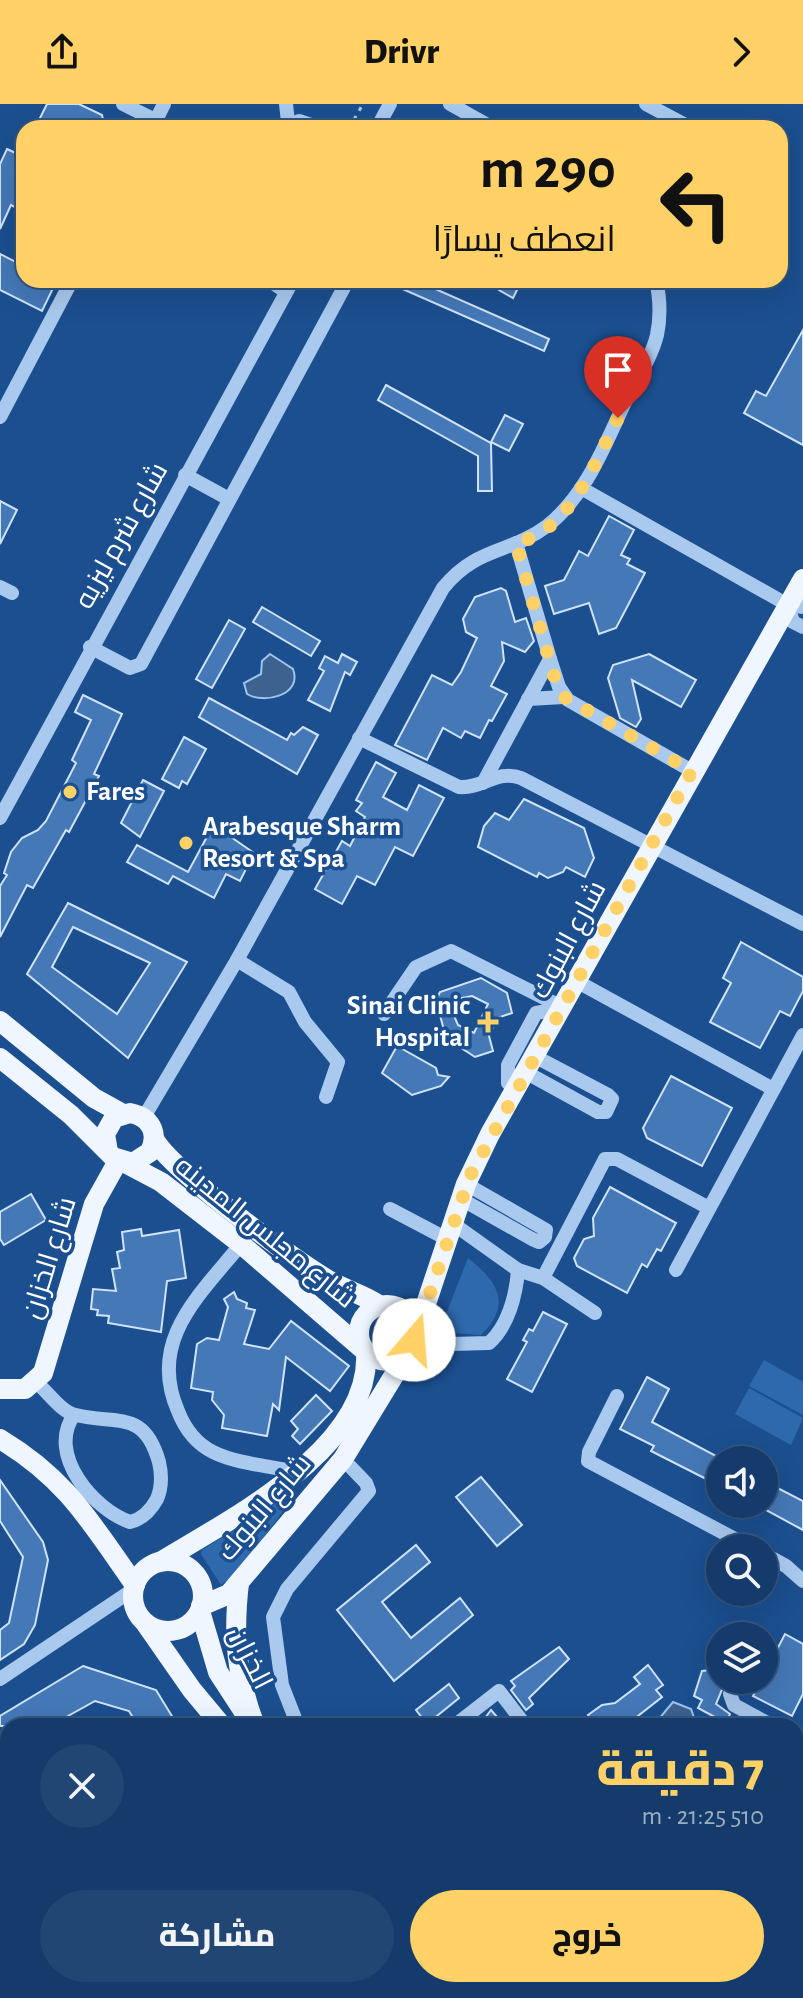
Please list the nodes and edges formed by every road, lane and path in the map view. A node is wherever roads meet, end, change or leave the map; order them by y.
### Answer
1 (123, 104) edge
2 (450, 104) edge
3 (646, 104) edge
4 (148, 120) edge
5 (479, 120) edge
6 (676, 120) edge
7 (68, 288) edge
8 (289, 288) edge
9 (344, 288) edge
10 (657, 288) edge
11 (0, 417) edge
12 (185, 475) junction
13 (581, 488) junction
14 (229, 499) junction
15 (516, 543) junction
16 (803, 579) edge
17 (796, 606) edge
18 (803, 627) edge
19 (90, 647) junction
20 (550, 659) junction
21 (564, 697) junction
22 (528, 699) junction
23 (359, 738) junction
24 (692, 771) junction
25 (483, 783) junction
26 (0, 818) edge
27 (651, 847) junction
28 (803, 924) edge
29 (237, 960) junction
30 (578, 982) junction
31 (564, 1008) junction
32 (384, 1014) dead end
33 (0, 1021) edge
34 (803, 1035) edge
35 (0, 1058) edge
36 (527, 1073) junction
37 (773, 1089) junction
38 (326, 1097) dead end
39 (123, 1114) junction
40 (144, 1117) junction
41 (154, 1139) junction
42 (117, 1159) junction
43 (465, 1186) junction
44 (709, 1208) junction
45 (390, 1209) dead end
46 (256, 1228) junction
47 (450, 1231) junction
48 (241, 1244) junction
49 (518, 1270) junction
50 (676, 1270) dead end
51 (543, 1278) junction
52 (379, 1305) junction
53 (595, 1313) dead end
54 (412, 1345) junction
55 (366, 1352) junction
56 (36, 1382) junction
57 (0, 1389) edge
58 (617, 1396) dead end
59 (74, 1415) junction
60 (0, 1439) edge
61 (343, 1459) junction
62 (297, 1472) junction
63 (726, 1534) edge
64 (160, 1562) junction
65 (778, 1562) edge
66 (803, 1581) edge
67 (239, 1583) junction
68 (134, 1587) junction
69 (200, 1608) junction
70 (146, 1624) junction
71 (0, 1679) edge
72 (730, 1694) edge
73 (215, 1718) edge
74 (252, 1718) edge
75 (254, 1718) edge
76 (295, 1718) edge
77 (464, 1718) edge
78 (520, 1718) edge
79 (758, 1718) edge

1 - 4 street
2 - 5 street
3 - 6 street
7 - 11 street
8 - 12 street, شارع شرم ليزيه
9 - 14 street
10 - 13 street
12 - 14 street
12 - 19 street, شارع شرم ليزيه
13 - 15 street
13 - 17 street
14 - 19 street
15 - 20 street
15 - 23 street
16 - 17 main road, شارع البنوك
17 - 18 street
17 - 24 main road, شارع البنوك
19 - 26 street, شارع شرم ليزيه
20 - 21 street
20 - 22 street
21 - 22 street
21 - 24 street
22 - 25 street
23 - 25 street
23 - 29 street
24 - 27 main road, شارع البنوك
25 - 27 street
27 - 28 street
27 - 30 main road, شارع البنوك
29 - 38 street
29 - 40 street
30 - 31 main road, شارع البنوك
30 - 37 street
31 - 32 street
31 - 36 main road, شارع البنوك
31 - 36 street
33 - 39 main road
34 - 37 street
35 - 42 main road, شارع مجلس المدينه
36 - 36 street
36 - 43 main road, شارع البنوك
37 - 44 street
39 - 40 main road
39 - 42 main road
40 - 41 main road
41 - 42 main road
41 - 46 main road, شارع مجلس المدينه
42 - 48 main road, شارع مجلس المدينه
42 - 56 main road, شارع الخزان
43 - 43 street
43 - 47 main road, شارع البنوك
44 - 50 street
44 - 51 street
45 - 47 street
46 - 48 main road
46 - 52 main road, شارع مجلس المدينه
47 - 49 street
47 - 54 main road, شارع البنوك
48 - 55 main road, شارع مجلس المدينه
48 - 62 street
49 - 51 street
49 - 54 street
51 - 53 street
52 - 54 main road
52 - 55 main road
54 - 55 main road
54 - 61 main road, شارع البنوك
55 - 62 main road, شارع البنوك
56 - 57 main road
56 - 59 street
58 - 63 street
59 - 59 street
60 - 68 main road
61 - 67 main road, شارع البنوك
61 - 76 street
62 - 64 main road, شارع البنوك
64 - 68 main road
64 - 69 main road
65 - 66 street
67 - 69 main road, شارع البنوك
67 - 75 main road
68 - 70 main road
68 - 71 street
69 - 70 main road
69 - 74 main road, الخزان
70 - 73 main road, الخزان
72 - 79 street
77 - 78 street

